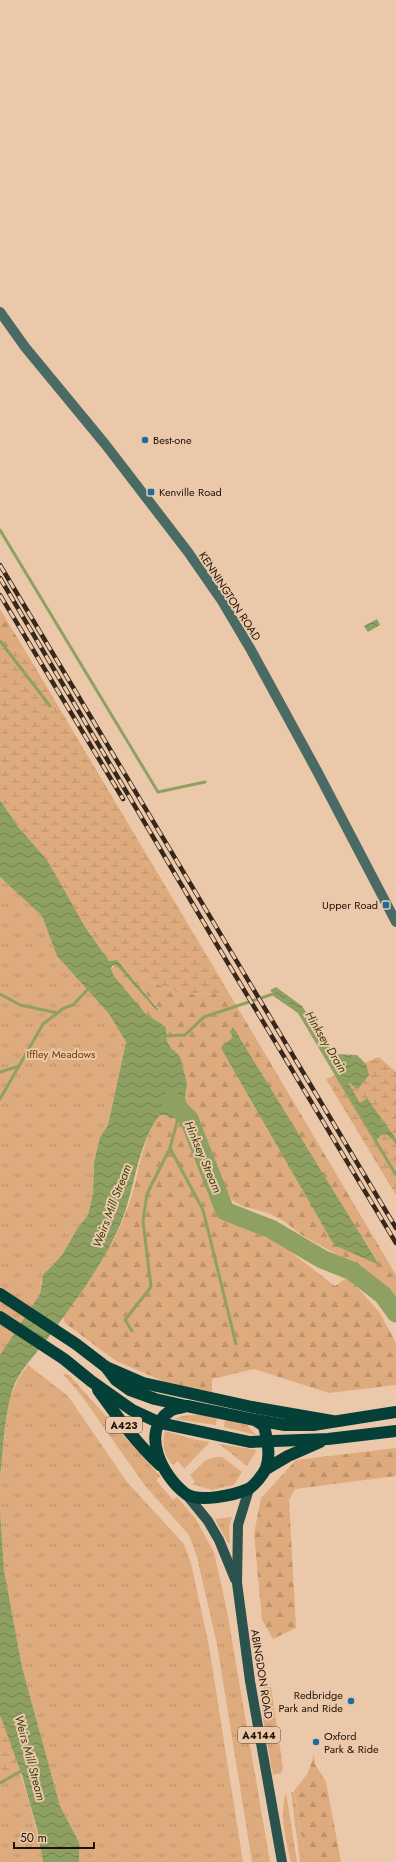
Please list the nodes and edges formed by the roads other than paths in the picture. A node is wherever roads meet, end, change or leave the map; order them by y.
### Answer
1 (0, 312) edge
2 (396, 922) edge
3 (0, 1294) edge
4 (0, 1317) edge
5 (106, 1367) junction
6 (91, 1381) junction
7 (210, 1404) junction
8 (187, 1406) junction
9 (236, 1410) junction
10 (396, 1412) edge
11 (255, 1420) junction
12 (332, 1421) junction
13 (160, 1423) junction
14 (396, 1431) edge
15 (328, 1439) junction
16 (267, 1442) junction
17 (164, 1468) junction
18 (266, 1469) junction
19 (249, 1488) junction
20 (185, 1493) junction
21 (237, 1583) junction
22 (282, 1862) edge

1 - 2 street, KENNINGTON ROAD
3 - 5 highway
4 - 6 highway, A423
5 - 7 highway
5 - 8 highway
6 - 13 highway, A423
6 - 17 highway, A423
7 - 8 highway
7 - 9 highway
8 - 13 highway
9 - 11 highway
9 - 12 highway
10 - 12 highway
11 - 12 highway
11 - 16 highway
13 - 16 highway, A423
13 - 17 highway
14 - 15 highway, A423
15 - 16 highway, A423
15 - 18 highway, A423
16 - 18 highway
17 - 20 highway
18 - 19 highway
19 - 20 highway
19 - 21 main road, ABINGDON ROAD / A4144
20 - 21 main road, ABINGDON ROAD / A4144
21 - 22 main road, ABINGDON ROAD / A4144

